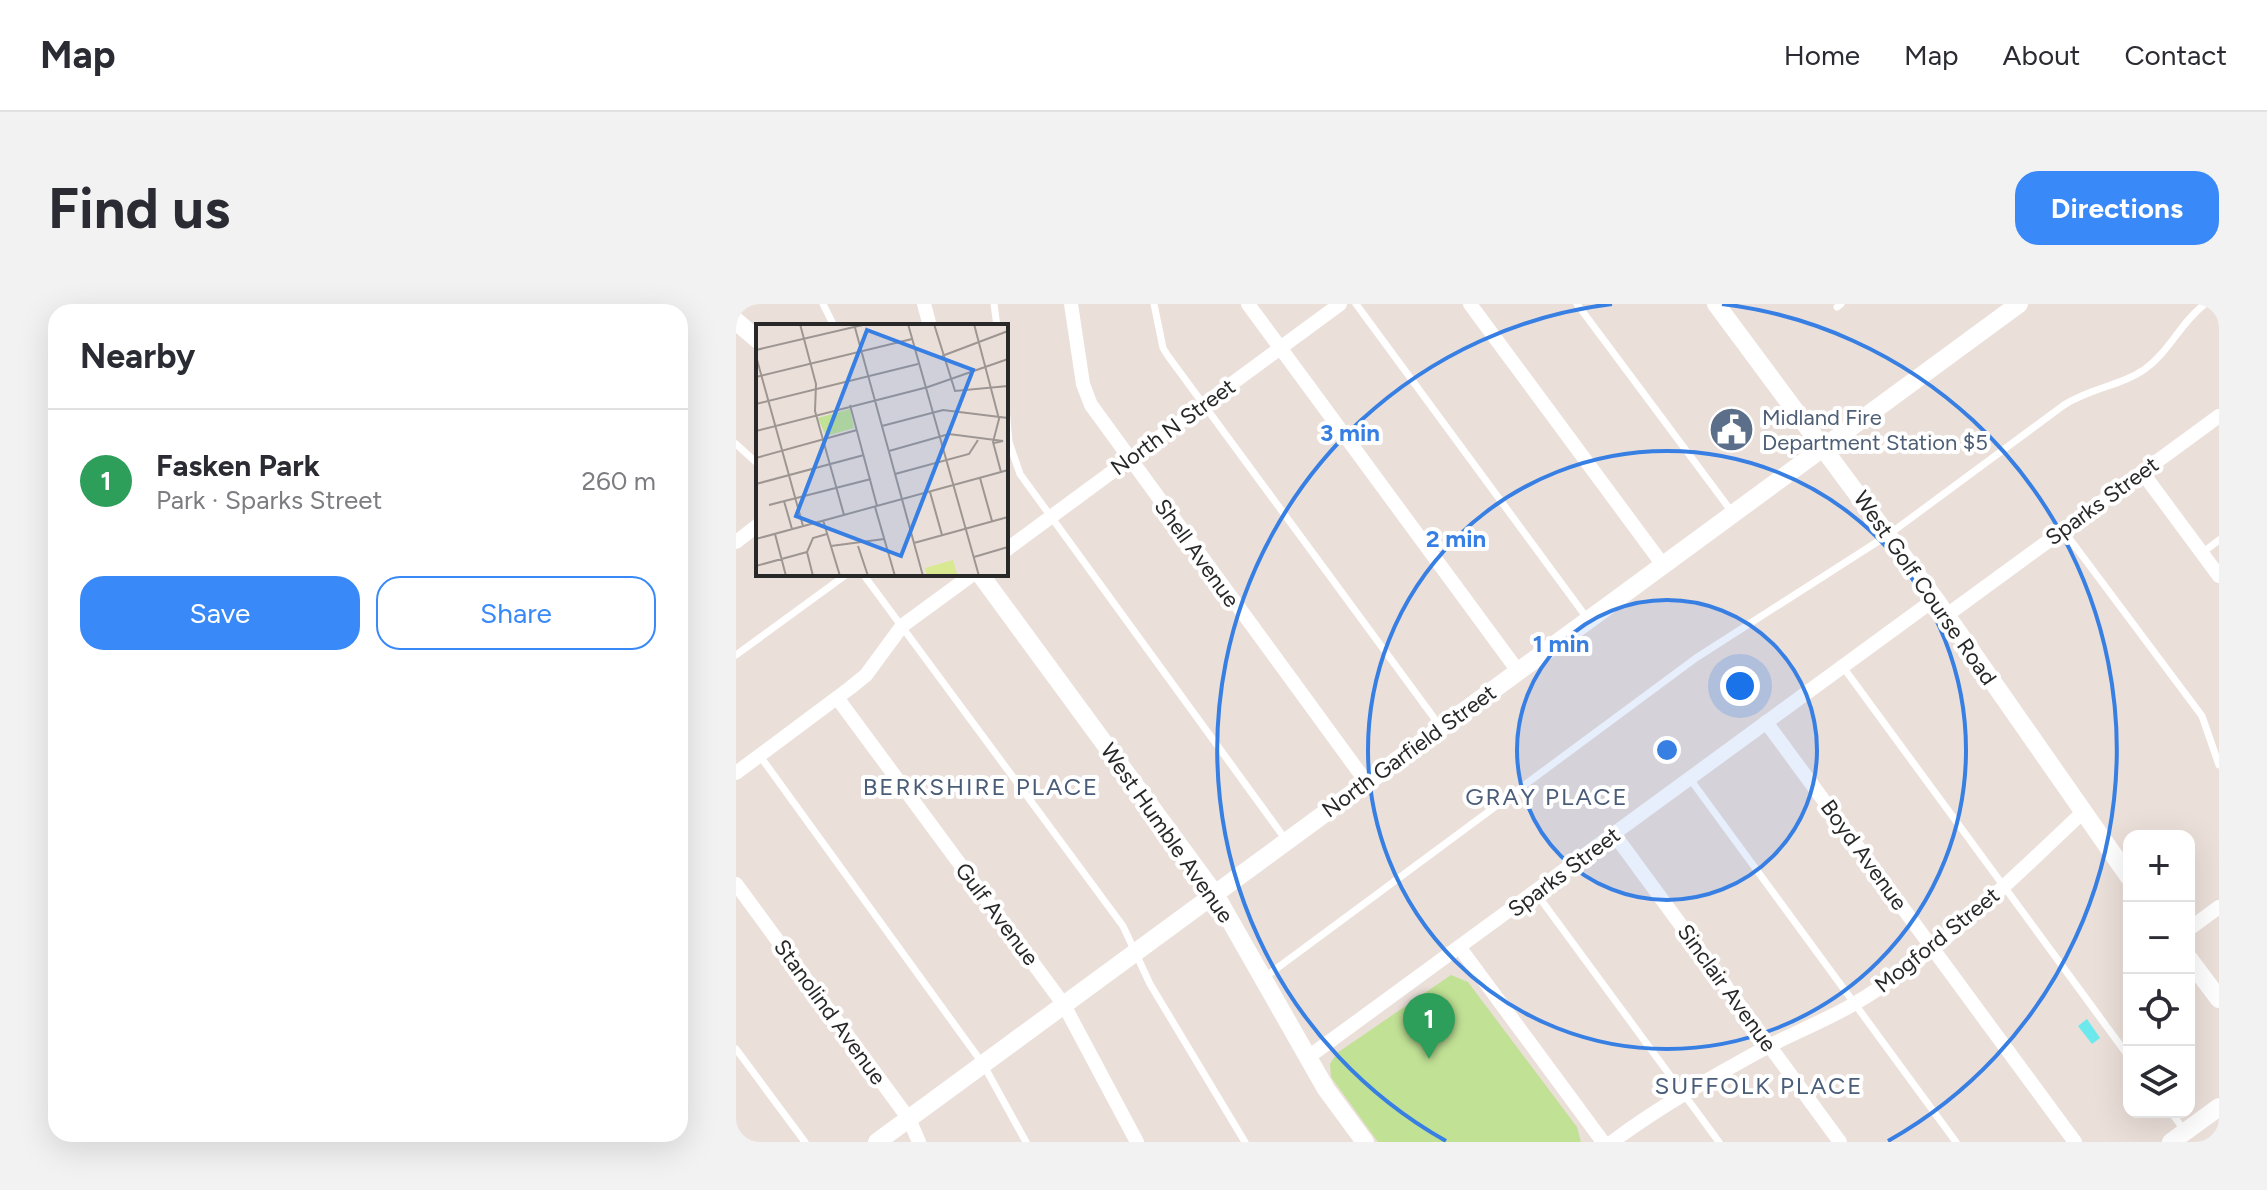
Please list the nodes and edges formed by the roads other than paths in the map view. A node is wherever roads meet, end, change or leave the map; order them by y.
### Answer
1 (823, 304) edge
2 (924, 304) edge
3 (994, 304) edge
4 (1071, 304) edge
5 (1154, 304) edge
6 (1248, 304) edge
7 (1340, 304) edge
8 (1356, 304) edge
9 (1470, 304) edge
10 (1577, 304) edge
11 (1716, 304) edge
12 (2019, 304) edge
13 (2205, 304) edge
14 (736, 321) edge
15 (833, 324) edge
16 (929, 324) edge
17 (997, 324) edge
18 (756, 338) edge
19 (1280, 348) junction
20 (1204, 404) junction
21 (2219, 416) edge
22 (1008, 420) edge
23 (736, 444) edge
24 (1824, 447) junction
25 (1128, 460) junction
26 (756, 462) edge
27 (2142, 472) junction
28 (1734, 513) junction
29 (1052, 516) junction
30 (756, 527) edge
31 (2063, 530) junction
32 (1888, 535) junction
33 (2219, 540) edge
34 (736, 542) edge
35 (1008, 549) edge
36 (2202, 553) junction
37 (1663, 565) junction
38 (844, 576) edge
39 (864, 576) edge
40 (970, 576) edge
41 (981, 576) edge
42 (2219, 576) edge
43 (1935, 599) junction
44 (1947, 615) junction
45 (1588, 620) junction
46 (902, 626) junction
47 (736, 655) edge
48 (1843, 667) junction
49 (1518, 671) junction
50 (838, 699) junction
51 (1766, 722) junction
52 (1441, 728) junction
53 (760, 755) junction
54 (2219, 765) edge
55 (736, 773) edge
56 (1690, 779) junction
57 (1367, 783) junction
58 (2082, 813) junction
59 (1614, 834) junction
60 (1287, 841) junction
61 (2123, 869) edge
62 (736, 884) edge
63 (2004, 887) junction
64 (1536, 893) junction
65 (1215, 894) junction
66 (2219, 907) edge
67 (2195, 925) edge
68 (1931, 946) junction
69 (1460, 948) junction
70 (1135, 952) junction
71 (2195, 967) edge
72 (1263, 979) junction
73 (2219, 999) edge
74 (1854, 1004) junction
75 (1064, 1005) junction
76 (1769, 1046) junction
77 (736, 1049) edge
78 (2123, 1049) edge
79 (1307, 1058) junction
80 (983, 1064) junction
81 (1684, 1095) junction
82 (2218, 1108) edge
83 (909, 1119) junction
84 (2178, 1137) edge
85 (805, 1142) edge
86 (877, 1142) edge
87 (919, 1142) edge
88 (1026, 1142) edge
89 (1137, 1142) edge
90 (1245, 1142) edge
91 (1365, 1142) edge
92 (1603, 1142) edge
93 (1612, 1142) edge
94 (1719, 1142) edge
95 (1840, 1142) edge
96 (1956, 1142) edge
97 (2075, 1142) edge

1 - 15 lane
2 - 16 street
3 - 17 lane
4 - 25 street, Shell Avenue
5 - 20 lane
6 - 19 street
7 - 19 street, North N Street
8 - 45 lane
9 - 37 street
10 - 28 lane
11 - 24 main road, West Golf Course Road
12 - 24 main road, North Garfield Street
13 - 32 lane
14 - 18 main road
19 - 20 street, North N Street
19 - 49 street
20 - 25 street, North N Street
20 - 52 lane
21 - 27 street, Sparks Street
22 - 29 lane
23 - 26 lane
24 - 28 main road, North Garfield Street
24 - 32 main road, West Golf Course Road
25 - 29 street, North N Street
25 - 57 street, Shell Avenue
27 - 31 street, Sparks Street
27 - 36 street
28 - 37 main road, North Garfield Street
29 - 35 street, North N Street
29 - 60 lane
30 - 34 street
31 - 44 street, Sparks Street
31 - 54 lane
32 - 43 main road, West Golf Course Road
32 - 72 lane
33 - 36 lane
36 - 42 street
37 - 45 main road, North Garfield Street
38 - 47 lane
39 - 46 lane
40 - 46 street
41 - 65 main road, West Humble Avenue
43 - 44 main road, West Golf Course Road
43 - 48 street, Sparks Street
44 - 58 main road, West Golf Course Road
45 - 49 main road, North Garfield Street
46 - 50 street
46 - 70 lane
48 - 51 street, Sparks Street
48 - 63 lane
49 - 52 main road, North Garfield Street
50 - 53 street
50 - 75 street, Gulf Avenue
51 - 56 street, Sparks Street
51 - 68 street, Boyd Avenue
52 - 57 main road, North Garfield Street
53 - 55 street
53 - 80 lane
56 - 59 street, Sparks Street
56 - 74 lane
57 - 60 main road, North Garfield Street
58 - 61 main road, West Golf Course Road
58 - 63 street, Mogford Street
59 - 64 street, Sparks Street
59 - 76 street, Sinclair Avenue
60 - 65 main road, North Garfield Street
62 - 83 street, Stanolind Avenue
63 - 68 street, Mogford Street
63 - 78 lane
64 - 69 street, Sparks Street
64 - 81 lane
65 - 70 main road, North Garfield Street
65 - 72 main road, West Humble Avenue
66 - 67 street
68 - 74 street, Mogford Street
68 - 97 street, Boyd Avenue
69 - 79 street, Sparks Street
69 - 92 street
70 - 75 main road, North Garfield Street
70 - 90 lane
71 - 73 main road
72 - 79 main road, West Humble Avenue
74 - 76 street, Mogford Street
74 - 96 lane
75 - 80 main road, North Garfield Street
75 - 89 street, Gulf Avenue
76 - 81 street, Mogford Street
76 - 95 street, Sinclair Avenue
77 - 85 lane
79 - 91 main road, West Humble Avenue
80 - 83 main road, North Garfield Street
80 - 88 lane
81 - 93 street, Mogford Street
81 - 94 lane
82 - 84 main road
83 - 86 main road, North Garfield Street
83 - 87 street, Stanolind Avenue

